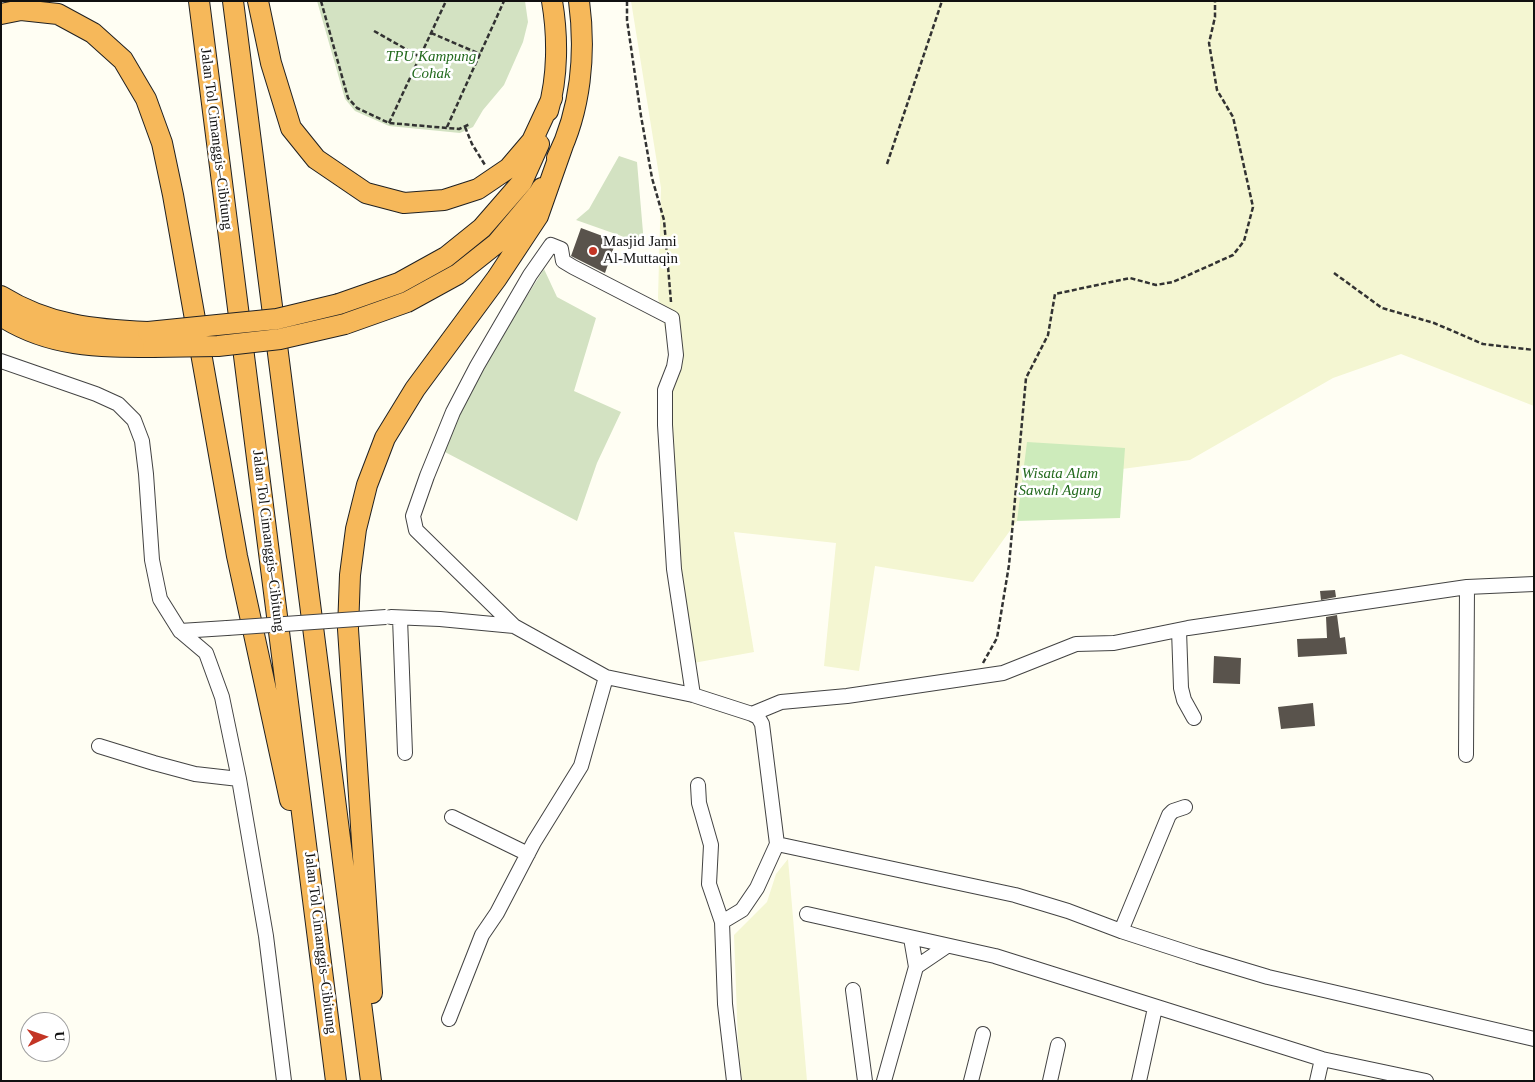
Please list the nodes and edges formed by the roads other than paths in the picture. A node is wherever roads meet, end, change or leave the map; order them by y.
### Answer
1 (198, 1) edge
2 (233, 1) edge
3 (258, 1) edge
4 (552, 1) edge
5 (579, 1) edge
6 (1, 14) edge
7 (552, 98) junction
8 (563, 146) junction
9 (1, 296) edge
10 (1, 316) edge
11 (151, 339) junction
12 (1, 361) edge
13 (1534, 584) edge
14 (1467, 587) junction
15 (393, 617) junction
16 (514, 626) junction
17 (1179, 630) junction
18 (180, 631) junction
19 (606, 677) junction
20 (693, 696) junction
21 (752, 714) junction
22 (1194, 718) dead end
23 (99, 746) dead end
24 (405, 753) dead end
25 (1466, 756) dead end
26 (239, 779) junction
27 (698, 785) dead end
28 (1185, 807) dead end
29 (452, 817) dead end
30 (776, 844) junction
31 (528, 854) junction
32 (807, 914) dead end
33 (722, 922) junction
34 (1121, 931) junction
35 (319, 937) junction
36 (911, 938) junction
37 (947, 946) junction
38 (916, 967) junction
39 (853, 990) dead end
40 (1155, 1008) junction
41 (449, 1019) dead end
42 (983, 1034) dead end
43 (1534, 1039) edge
44 (1058, 1046) dead end
45 (1322, 1059) junction
46 (1403, 1078) edge
47 (284, 1081) edge
48 (336, 1081) edge
49 (371, 1081) edge
50 (378, 1081) edge
51 (734, 1081) edge
52 (864, 1081) edge
53 (884, 1081) edge
54 (971, 1081) edge
55 (1050, 1081) edge
56 (1139, 1081) edge
57 (1317, 1081) edge
58 (1426, 1081) edge

1 - 35 highway, Jalan Tol Cimanggis–Cibitung
2 - 49 highway
3 - 7 highway
4 - 7 highway
5 - 8 highway
6 - 35 highway
7 - 11 highway, bridge
8 - 11 highway, bridge
8 - 50 highway
9 - 11 highway
10 - 11 highway
12 - 18 street
13 - 14 street
14 - 17 street
14 - 25 street
15 - 16 street
15 - 18 street, bridge
15 - 24 street
16 - 19 street
16 - 20 street
17 - 21 street
17 - 22 street
18 - 26 street
19 - 20 street
19 - 31 street
20 - 21 street
21 - 30 street
23 - 26 street
26 - 47 street
27 - 33 street
28 - 34 street
29 - 31 street
30 - 33 street
30 - 34 street
31 - 41 street
32 - 36 street
33 - 51 street
34 - 43 street
35 - 48 highway, Jalan Tol Cimanggis–Cibitung
36 - 37 street
36 - 38 street
37 - 38 street
37 - 40 street
38 - 53 street
39 - 52 street
40 - 45 street
40 - 56 street
42 - 54 street
44 - 55 street
45 - 46 street
45 - 57 street
46 - 58 street

